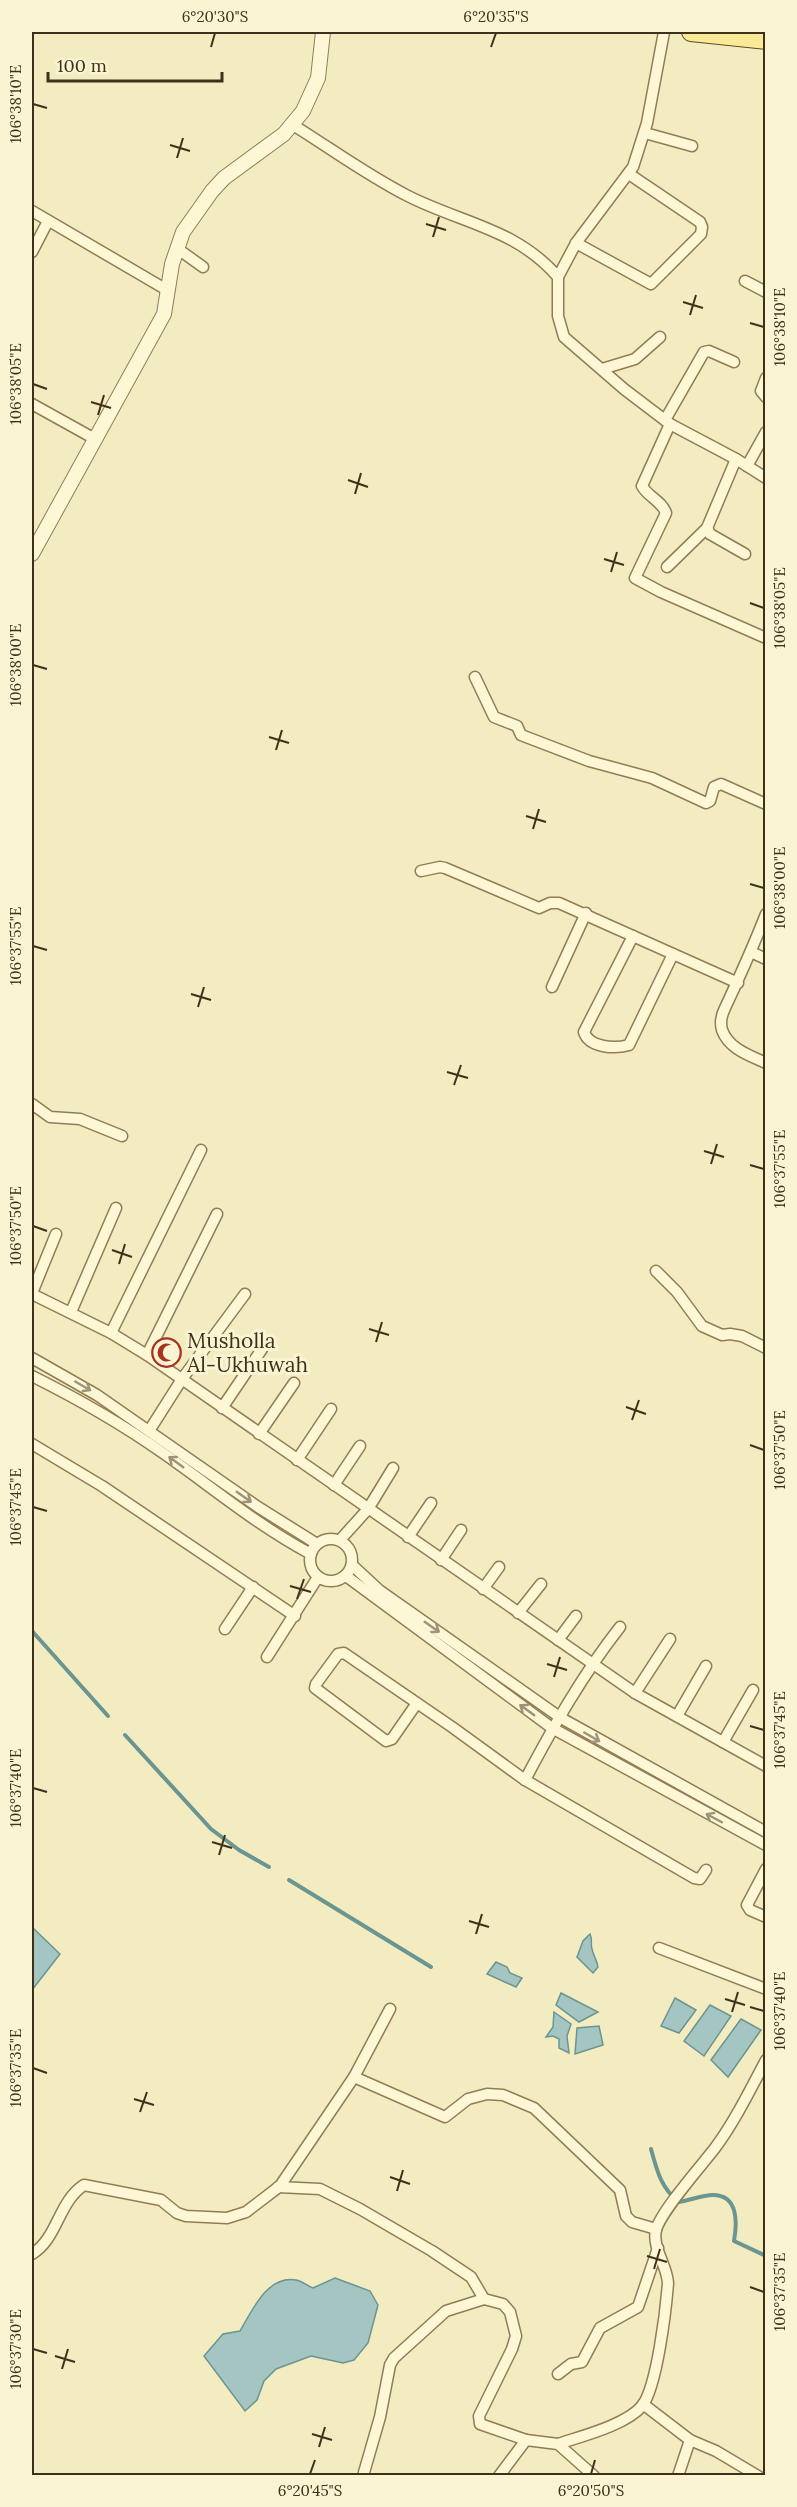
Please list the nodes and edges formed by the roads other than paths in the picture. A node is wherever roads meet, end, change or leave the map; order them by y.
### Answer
1 (323, 32) edge
2 (664, 32) edge
3 (691, 32) edge
4 (765, 40) edge
5 (293, 125) junction
6 (645, 133) junction
7 (692, 146) dead end
8 (629, 174) junction
9 (32, 211) edge
10 (48, 221) junction
11 (576, 243) junction
12 (178, 249) junction
13 (32, 252) edge
14 (203, 267) dead end
15 (558, 277) junction
16 (745, 281) dead end
17 (167, 290) junction
18 (765, 292) edge
19 (660, 337) dead end
20 (734, 363) dead end
21 (602, 369) junction
22 (765, 378) edge
23 (765, 398) edge
24 (32, 404) edge
25 (668, 422) junction
26 (765, 432) edge
27 (95, 439) junction
28 (736, 459) junction
29 (747, 466) junction
30 (765, 478) edge
31 (707, 528) junction
32 (32, 554) edge
33 (746, 554) dead end
34 (667, 567) dead end
35 (765, 638) edge
36 (475, 676) dead end
37 (765, 804) edge
38 (421, 871) dead end
39 (586, 913) junction
40 (765, 914) edge
41 (633, 936) junction
42 (751, 952) junction
43 (673, 954) junction
44 (765, 959) edge
45 (738, 983) junction
46 (552, 987) dead end
47 (765, 1063) edge
48 (32, 1104) edge
49 (122, 1136) dead end
50 (201, 1150) dead end
51 (116, 1208) dead end
52 (216, 1214) dead end
53 (56, 1234) dead end
54 (656, 1271) dead end
55 (32, 1293) edge
56 (245, 1294) dead end
57 (71, 1312) junction
58 (111, 1333) junction
59 (264, 1346) dead end
60 (765, 1348) edge
61 (147, 1355) junction
62 (32, 1359) edge
63 (46, 1365) junction
64 (35, 1378) edge
65 (182, 1379) junction
66 (294, 1383) dead end
67 (222, 1408) junction
68 (332, 1409) dead end
69 (149, 1431) junction
70 (259, 1434) junction
71 (32, 1444) edge
72 (360, 1446) dead end
73 (297, 1460) junction
74 (393, 1468) dead end
75 (334, 1485) junction
76 (431, 1503) dead end
77 (368, 1509) junction
78 (461, 1530) dead end
79 (408, 1537) junction
80 (340, 1540) junction
81 (317, 1544) junction
82 (311, 1554) junction
83 (441, 1560) junction
84 (352, 1566) junction
85 (499, 1567) dead end
86 (346, 1576) junction
87 (318, 1577) junction
88 (541, 1584) dead end
89 (253, 1587) junction
90 (483, 1589) junction
91 (518, 1613) junction
92 (295, 1616) junction
93 (576, 1616) dead end
94 (620, 1627) dead end
95 (225, 1629) dead end
96 (670, 1639) dead end
97 (558, 1640) junction
98 (267, 1657) dead end
99 (592, 1662) junction
100 (706, 1666) dead end
101 (753, 1690) dead end
102 (635, 1693) junction
103 (417, 1703) junction
104 (677, 1716) junction
105 (561, 1718) junction
106 (552, 1728) junction
107 (723, 1742) junction
108 (765, 1765) edge
109 (525, 1780) junction
110 (765, 1832) edge
111 (765, 1845) edge
112 (765, 1869) edge
113 (706, 1870) dead end
114 (765, 1917) edge
115 (659, 1948) dead end
116 (765, 1989) edge
117 (390, 2010) dead end
118 (765, 2060) edge
119 (354, 2077) junction
120 (278, 2187) junction
121 (656, 2229) junction
122 (658, 2248) junction
123 (32, 2254) edge
124 (484, 2300) junction
125 (558, 2374) dead end
126 (644, 2404) junction
127 (526, 2440) junction
128 (690, 2440) junction
129 (558, 2444) junction
130 (363, 2475) edge
131 (499, 2475) edge
132 (594, 2475) edge
133 (678, 2475) edge
134 (758, 2475) edge

1 - 5 street
2 - 6 street
3 - 4 main road
5 - 12 street
5 - 15 street
6 - 7 street
6 - 8 street
8 - 11 street
8 - 11 street
9 - 10 street
10 - 13 street
10 - 17 street
11 - 15 street
12 - 14 street
12 - 17 street
15 - 21 street
16 - 18 street
17 - 27 street
19 - 21 street
20 - 25 street
21 - 25 street
22 - 23 street
24 - 27 street
25 - 28 street
25 - 35 street
26 - 29 street
27 - 32 street
28 - 29 street
28 - 31 street
29 - 30 street
31 - 33 street
31 - 34 street
36 - 37 street
38 - 39 street
39 - 41 street
39 - 46 street
40 - 42 street
41 - 43 street
41 - 43 street
42 - 44 street
42 - 45 street
43 - 45 street
45 - 47 street
48 - 49 street
50 - 58 street
51 - 57 street
52 - 61 street
53 - 55 street
54 - 60 street
55 - 57 street
56 - 65 street
57 - 58 street
58 - 61 street
59 - 67 street
61 - 65 street
62 - 63 street
63 - 64 street
63 -> 69 street
82 -> 64 street
65 - 67 street
65 - 69 street
66 - 70 street
67 - 70 street
68 - 73 street
69 -> 81 street
70 - 73 street
71 - 89 street
72 - 75 street
73 - 75 street
74 - 77 street
75 - 77 street
76 - 79 street
77 - 79 street
77 - 80 street
78 - 83 street
79 - 83 street
80 - 81 street
80 - 84 street
81 - 82 street
82 - 87 street
83 - 90 street
84 - 86 street
84 -> 105 street
85 - 90 street
86 - 87 street
106 -> 86 street
87 - 92 street
88 - 91 street
89 - 92 street
89 - 95 street
90 - 91 street
91 - 97 street
92 - 98 street
93 - 97 street
94 - 99 street
96 - 102 street
97 - 99 street
99 - 102 street
99 - 105 street
100 - 104 street
101 - 107 street
102 - 104 street
103 - 103 street
103 - 109 street
104 - 107 street
105 - 106 street
105 -> 110 street
106 - 109 street
111 -> 106 street
107 - 108 street
109 - 113 street
112 - 114 street
115 - 116 street
117 - 119 street
118 - 121 street
119 - 120 street
119 - 121 street
120 - 123 street
120 - 124 street
121 - 122 street
122 - 125 street
122 - 126 street
124 - 127 street
124 - 130 street
126 - 128 street
126 - 129 street
127 - 129 street
127 - 131 street
128 - 133 street
128 - 134 street
129 - 132 street

